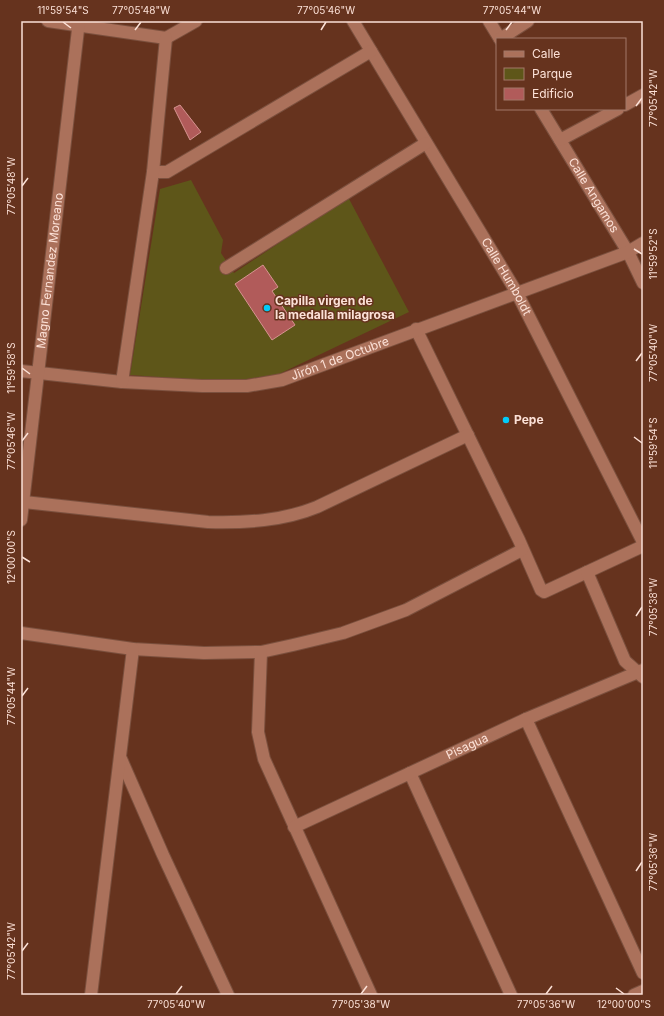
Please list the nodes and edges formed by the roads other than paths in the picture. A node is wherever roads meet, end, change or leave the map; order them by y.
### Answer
1 (48, 21) edge
2 (196, 21) edge
3 (353, 21) edge
4 (489, 21) edge
5 (528, 21) edge
6 (78, 23) edge
7 (166, 38) junction
8 (499, 38) edge
9 (502, 38) edge
10 (371, 51) junction
11 (643, 95) edge
12 (626, 104) edge
13 (542, 110) edge
14 (616, 110) edge
15 (560, 140) junction
16 (426, 143) junction
17 (154, 172) junction
18 (643, 243) edge
19 (628, 252) junction
20 (226, 268) dead end
21 (643, 283) edge
22 (517, 293) junction
23 (416, 329) junction
24 (21, 371) edge
25 (38, 373) junction
26 (122, 382) junction
27 (468, 435) junction
28 (24, 502) junction
29 (21, 520) edge
30 (643, 542) edge
31 (643, 546) edge
32 (522, 550) junction
33 (587, 572) junction
34 (21, 633) edge
35 (133, 649) junction
36 (261, 652) junction
37 (641, 673) edge
38 (526, 719) junction
39 (120, 758) junction
40 (410, 773) junction
41 (294, 827) junction
42 (643, 973) edge
43 (643, 991) edge
44 (91, 995) edge
45 (228, 995) edge
46 (371, 995) edge
47 (511, 995) edge
48 (634, 995) edge

1 - 6 street
2 - 7 street
3 - 10 street, Calle Humboldt
4 - 8 street
5 - 9 street
6 - 7 street
6 - 25 street, Magno Fernandez Moreano
7 - 17 street
10 - 16 street, Calle Humboldt
10 - 17 street
11 - 12 street
13 - 15 street, Calle Angamos
14 - 15 street
15 - 19 street, Calle Angamos
16 - 20 street
16 - 22 street, Calle Humboldt
17 - 26 street
18 - 19 street, Jirón 1 de Octubre
19 - 21 street, Calle Angamos
19 - 22 street, Jirón 1 de Octubre
22 - 23 street, Jirón 1 de Octubre
22 - 30 street, Calle Humboldt
23 - 26 street, Jirón 1 de Octubre
23 - 27 street
24 - 25 street, Jirón 1 de Octubre
25 - 26 street, Jirón 1 de Octubre
25 - 28 street, Magno Fernandez Moreano
27 - 28 street
27 - 32 street
28 - 29 street, Magno Fernandez Moreano
31 - 33 street
32 - 33 street
32 - 36 street
33 - 37 street
34 - 35 street
35 - 36 street
35 - 39 street
36 - 41 street
37 - 38 street, Pisagua
38 - 40 street, Pisagua
38 - 42 street
39 - 44 street
39 - 45 street
40 - 41 street, Pisagua
40 - 47 street
41 - 46 street
43 - 48 street

